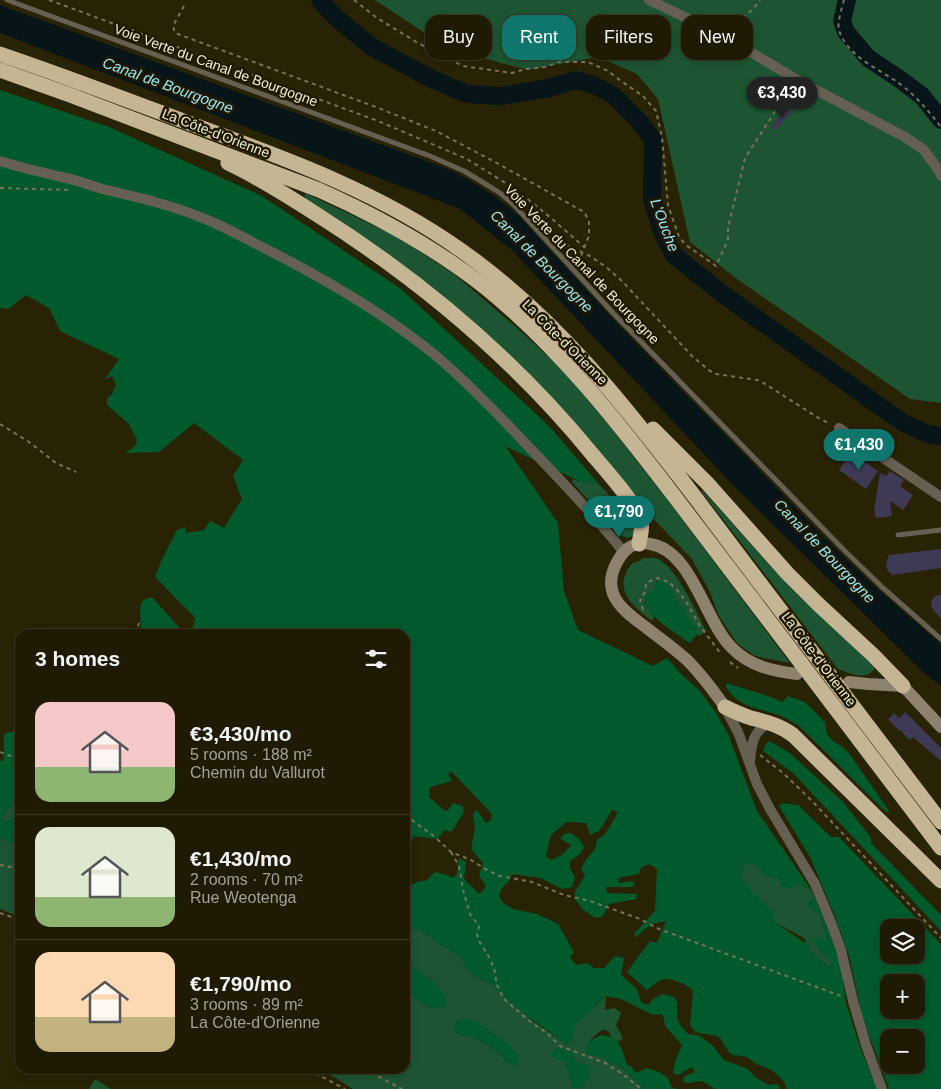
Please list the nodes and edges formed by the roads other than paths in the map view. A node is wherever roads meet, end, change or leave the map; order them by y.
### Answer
1 (7, 0) edge
2 (649, 0) edge
3 (0, 54) edge
4 (0, 70) edge
5 (138, 121) junction
6 (0, 161) edge
7 (941, 176) edge
8 (566, 340) junction
9 (839, 428) road end
10 (941, 497) edge
11 (941, 530) edge
12 (898, 535) dead end
13 (639, 544) junction
14 (624, 552) junction
15 (941, 639) edge
16 (799, 668) junction
17 (849, 682) dead end
18 (902, 686) junction
19 (725, 707) junction
20 (768, 722) junction
21 (941, 727) edge
22 (750, 764) junction
23 (941, 822) edge
24 (941, 848) edge
25 (941, 881) edge
26 (882, 1089) edge

1 - 15 lane, Voie Verte du Canal de Bourgogne
2 - 7 street
3 - 8 highway, La Côte-d'Orienne
4 - 5 highway, La Côte-d'Orienne
5 - 13 highway
5 - 16 highway, La Côte-d'Orienne
6 - 14 street
8 - 18 highway
8 - 23 highway, La Côte-d'Orienne, bridge
9 - 10 street
11 - 12 lane
13 - 14 main road
13 - 16 main road
14 - 19 main road
16 - 24 highway, La Côte-d'Orienne, bridge
17 - 18 main road
18 - 21 main road
19 - 20 highway
19 - 22 street
20 - 22 street
20 - 25 highway
22 - 26 street

